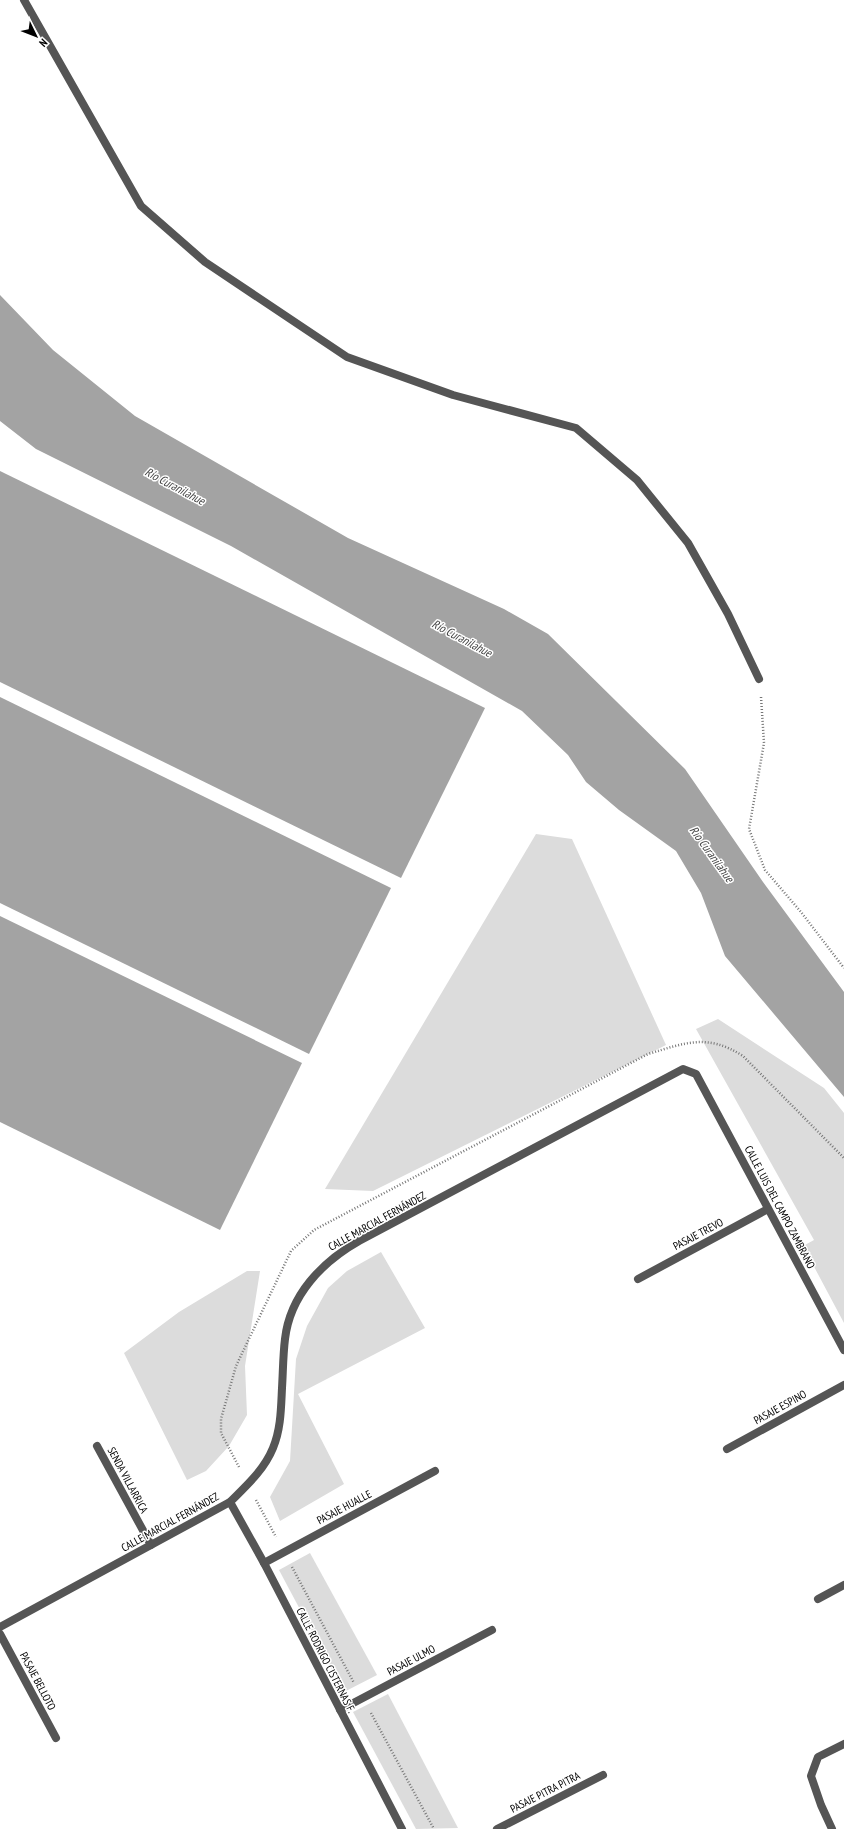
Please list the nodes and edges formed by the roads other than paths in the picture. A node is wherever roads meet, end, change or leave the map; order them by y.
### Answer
1 (24, 0) edge
2 (759, 678) road end
3 (696, 1074) joint
4 (768, 1209) junction
5 (638, 1279) dead end
6 (844, 1350) edge
7 (844, 1385) edge
8 (97, 1446) dead end
9 (727, 1449) dead end
10 (435, 1471) dead end
11 (230, 1502) junction
12 (151, 1545) junction
13 (264, 1563) junction
14 (844, 1585) edge
15 (818, 1599) dead end
16 (0, 1627) edge
17 (492, 1630) dead end
18 (0, 1634) edge
19 (340, 1710) junction
20 (56, 1738) dead end
21 (844, 1744) edge
22 (603, 1775) dead end
23 (402, 1829) edge
24 (497, 1829) edge
25 (832, 1829) edge

1 - 2 street
3 - 4 street, CALLE LUIS DEL CAMPO ZAMBRANO
3 - 11 street, CALLE MARCIAL FERNÁNDEZ
4 - 5 street, PASAJE TREVO
4 - 6 street, CALLE LUIS DEL CAMPO ZAMBRANO
7 - 9 street, PASAJE ESPINO
8 - 12 street, SENDA VILLARRICA
10 - 13 street, PASAJE HUALLE
11 - 12 street, CALLE MARCIAL FERNÁNDEZ
11 - 13 street, CALLE RODRIGO CISTERNAS F.
12 - 16 street, CALLE MARCIAL FERNÁNDEZ
13 - 19 street, CALLE RODRIGO CISTERNAS F.
14 - 15 street
17 - 19 street, PASAJE ULMO
18 - 20 street, PASAJE BELLOTO
19 - 23 street, CALLE RODRIGO CISTERNAS F.
21 - 25 street
22 - 24 street, PASAJE PITRA PITRA

